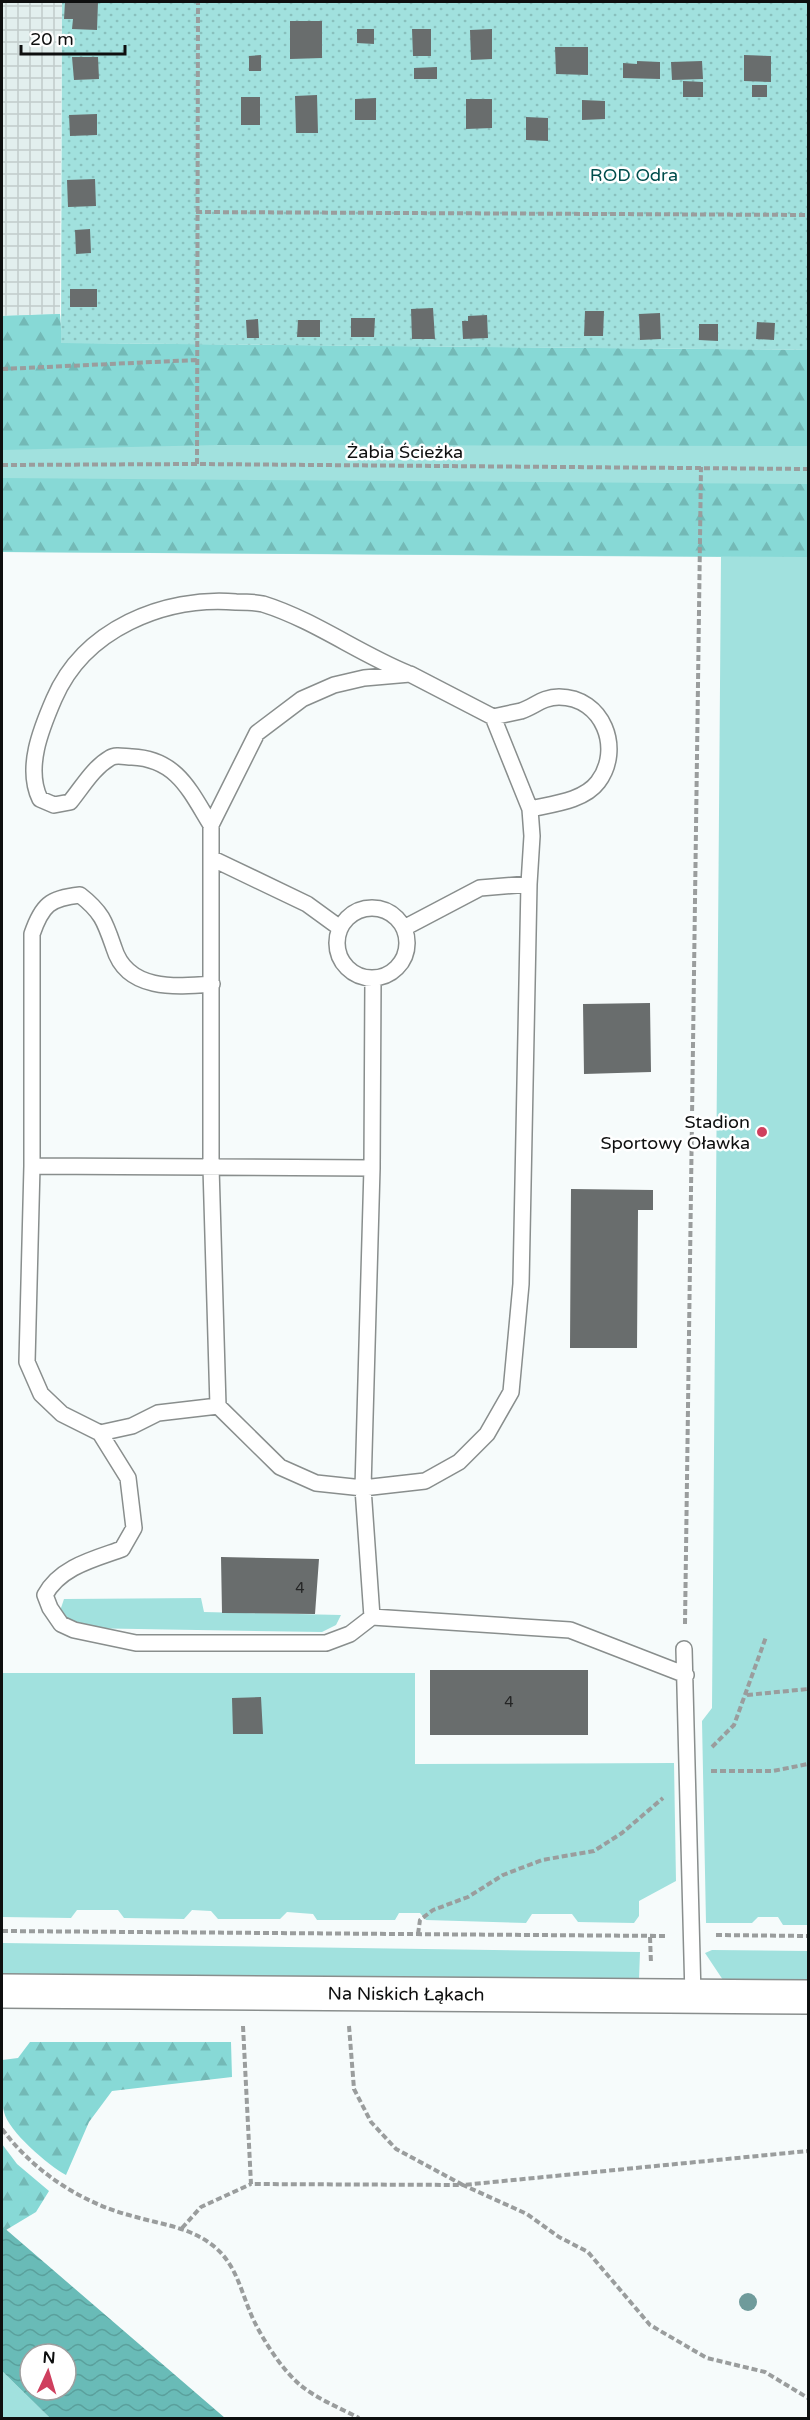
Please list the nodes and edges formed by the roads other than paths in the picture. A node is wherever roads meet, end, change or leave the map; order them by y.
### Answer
1 (410, 675) junction
2 (493, 717) junction
3 (530, 809) junction
4 (211, 825) junction
5 (211, 858) junction
6 (528, 884) junction
7 (340, 927) junction
8 (404, 928) junction
9 (374, 978) junction
10 (212, 984) junction
11 (32, 1166) junction
12 (211, 1167) junction
13 (372, 1168) junction
14 (218, 1406) junction
15 (100, 1433) junction
16 (363, 1488) junction
17 (372, 1617) junction
18 (684, 1648) road end
19 (686, 1675) junction
20 (2, 1990) edge
21 (693, 1996) junction
22 (808, 1997) edge

1 - 2 lane
1 - 4 lane
1 - 4 lane
2 - 3 lane
2 - 3 lane
3 - 6 lane
4 - 5 lane
5 - 7 lane
5 - 10 lane
6 - 8 lane
6 - 16 lane
7 - 8 lane
7 - 9 lane
8 - 9 lane
9 - 13 lane
10 - 11 lane
10 - 12 lane
11 - 12 lane
11 - 15 lane
12 - 13 lane
12 - 14 lane
13 - 16 lane
14 - 15 lane
14 - 16 lane
15 - 17 lane
16 - 17 lane
17 - 19 lane
18 - 19 lane
19 - 21 lane
20 - 21 street, Na Niskich Łąkach
21 - 22 street, Na Niskich Łąkach

